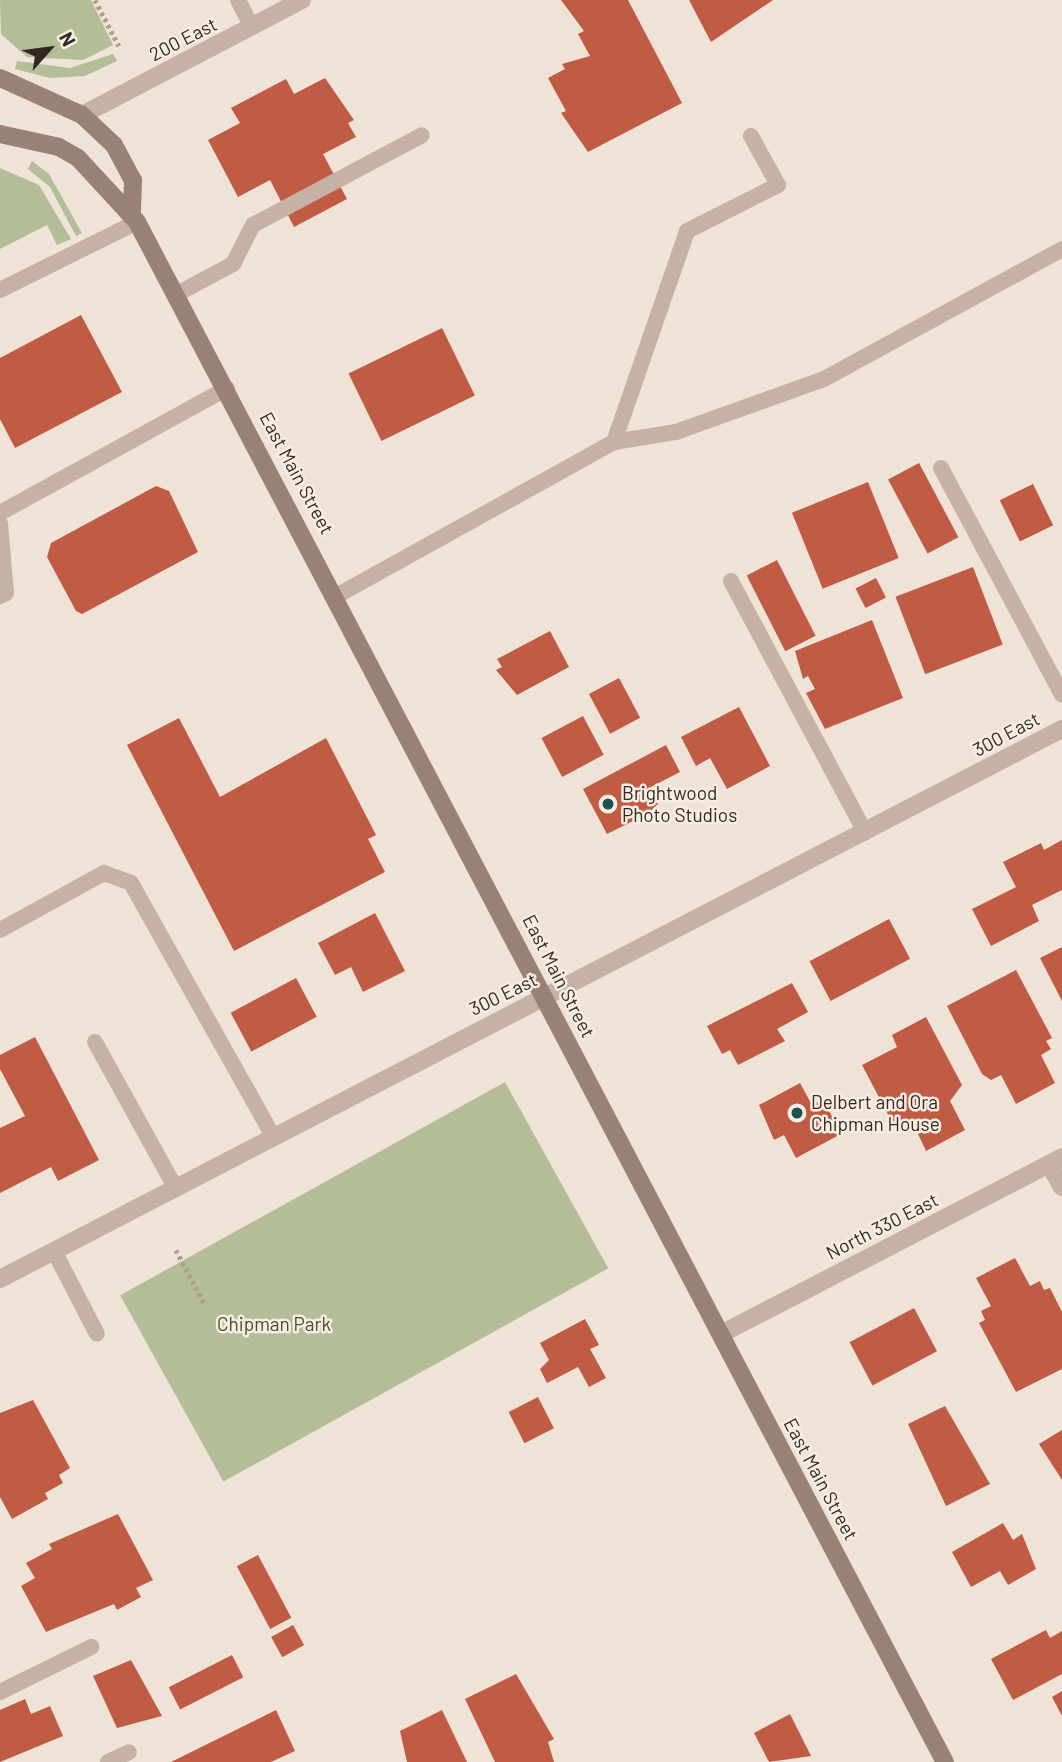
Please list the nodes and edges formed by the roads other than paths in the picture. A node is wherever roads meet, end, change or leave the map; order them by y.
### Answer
1 (238, 0) edge
2 (302, 0) edge
3 (252, 27) junction
4 (0, 78) edge
5 (82, 116) junction
6 (0, 134) edge
7 (422, 135) dead end
8 (751, 136) dead end
9 (135, 217) junction
10 (1062, 249) edge
11 (0, 290) edge
12 (177, 294) junction
13 (227, 388) junction
14 (614, 442) junction
15 (942, 468) dead end
16 (0, 513) edge
17 (0, 523) edge
18 (730, 580) dead end
19 (338, 595) junction
20 (0, 596) edge
21 (1062, 695) edge
22 (1062, 729) edge
23 (865, 832) junction
24 (0, 930) edge
25 (546, 996) junction
26 (95, 1042) dead end
27 (273, 1136) junction
28 (1056, 1160) edge
29 (175, 1187) junction
30 (1062, 1187) edge
31 (54, 1251) junction
32 (0, 1279) edge
33 (97, 1334) dead end
34 (721, 1334) junction
35 (92, 1647) dead end
36 (0, 1692) edge
37 (130, 1752) dead end
38 (108, 1762) edge
39 (945, 1762) edge

1 - 3 lane
2 - 3 street, 200 East
3 - 5 street, 200 East
4 - 5 main road, East Main Street
5 - 9 main road, East Main Street
6 - 9 main road, East Main Street
7 - 12 lane
8 - 14 lane
9 - 11 lane
9 - 12 main road, East Main Street
10 - 14 lane
12 - 13 main road, East Main Street
13 - 16 lane
13 - 19 main road, East Main Street
14 - 19 lane
15 - 21 lane
17 - 20 lane
18 - 23 lane
19 - 25 main road, East Main Street
22 - 23 street, 300 East
23 - 25 street, 300 East
24 - 27 lane
25 - 27 street, 300 East
25 - 34 main road, East Main Street
26 - 29 lane
27 - 29 street, 300 East
28 - 30 street
28 - 34 street, North 330 East
29 - 31 street, 300 East
31 - 32 street, 300 East
31 - 33 lane
34 - 39 main road, East Main Street
35 - 36 lane
37 - 38 lane

